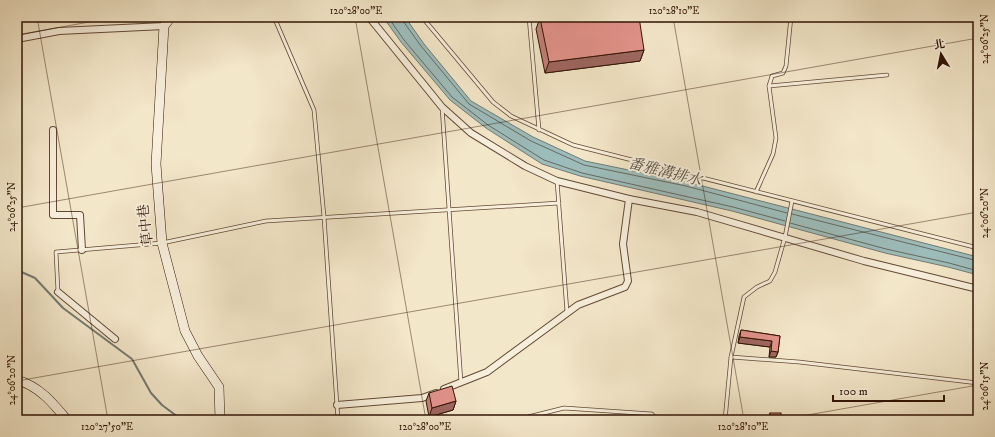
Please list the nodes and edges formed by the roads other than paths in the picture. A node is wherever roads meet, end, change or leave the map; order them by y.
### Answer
1 (171, 17) edge
2 (274, 17) edge
3 (369, 17) edge
4 (422, 17) edge
5 (529, 17) edge
6 (791, 17) edge
7 (164, 22) edge
8 (17, 39) edge
9 (887, 75) dead end
10 (769, 86) junction
11 (442, 108) junction
12 (53, 130) dead end
13 (540, 130) junction
14 (557, 181) junction
15 (756, 192) junction
16 (629, 199) junction
17 (792, 201) junction
18 (559, 203) junction
19 (449, 210) junction
20 (324, 217) junction
21 (785, 237) junction
22 (162, 244) junction
23 (978, 248) edge
24 (82, 250) junction
25 (978, 289) edge
26 (58, 292) joint
27 (567, 314) junction
28 (115, 339) dead end
29 (731, 357) junction
30 (17, 380) edge
31 (461, 383) junction
32 (978, 383) edge
33 (337, 405) junction
34 (67, 420) edge
35 (220, 420) edge
36 (338, 420) edge
37 (490, 420) edge
38 (656, 420) edge
39 (725, 420) edge

1 - 7 street
2 - 20 lane
3 - 11 street
4 - 13 lane
5 - 13 lane
6 - 10 lane
7 - 8 street
7 - 22 street, 草中巷
9 - 10 lane
10 - 15 lane
11 - 14 street
11 - 19 lane
12 - 24 street
13 - 15 lane
14 - 16 street
14 - 18 lane
15 - 17 lane
16 - 21 street
16 - 27 street
17 - 21 lane
17 - 23 lane
18 - 19 lane
18 - 27 lane
19 - 20 lane
19 - 31 lane
20 - 22 lane
20 - 33 lane
21 - 25 street
21 - 29 lane
22 - 24 lane
22 - 35 street, 草中巷
24 - 26 lane
26 - 28 street
27 - 31 street
29 - 32 lane
29 - 39 lane
30 - 34 street
31 - 33 street
33 - 36 lane
37 - 38 lane

